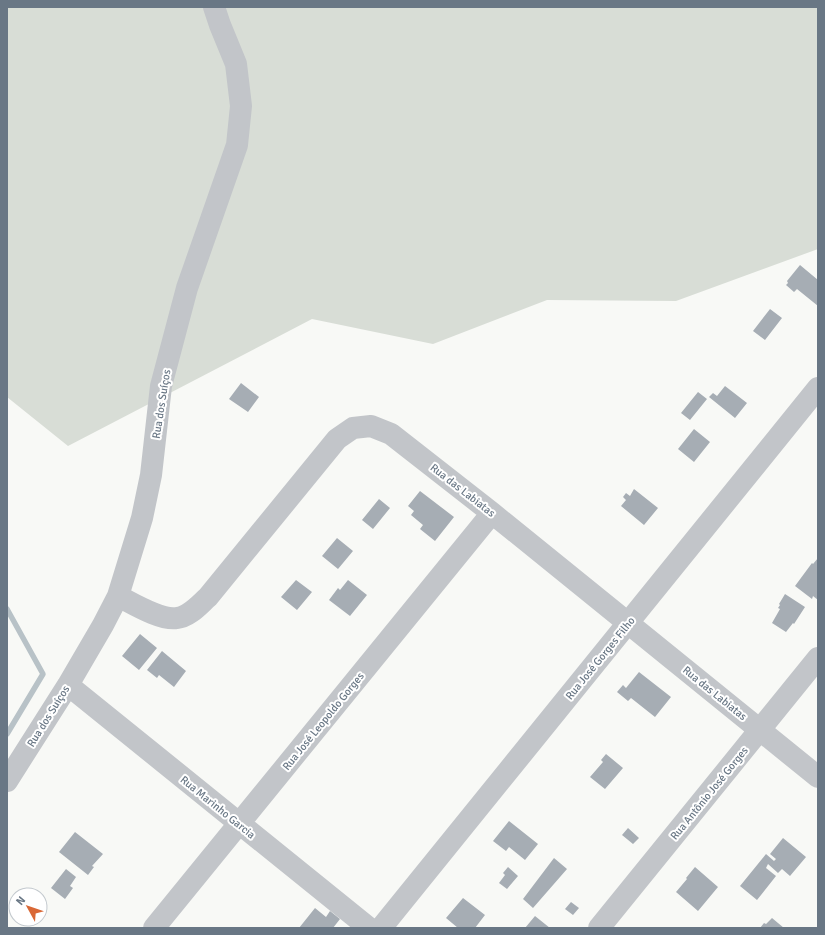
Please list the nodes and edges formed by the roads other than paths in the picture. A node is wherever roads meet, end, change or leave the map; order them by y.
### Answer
1 (214, 7) edge
2 (818, 388) edge
3 (492, 513) junction
4 (118, 596) junction
5 (628, 623) junction
6 (818, 658) edge
7 (68, 685) junction
8 (760, 730) junction
9 (818, 777) edge
10 (7, 781) edge
11 (239, 824) junction
12 (154, 928) edge
13 (369, 928) edge
14 (381, 928) edge
15 (599, 928) edge

1 - 4 street, Rua dos Suíços
2 - 5 street, Rua José Gorges Filho
3 - 4 street, Rua das Labiatas
3 - 5 street, Rua das Labiatas
3 - 11 street, Rua José Leopoldo Gorges
4 - 7 street, Rua dos Suíços
5 - 8 street, Rua das Labiatas
5 - 14 street, Rua José Gorges Filho
6 - 8 street, Rua Antônio José Gorges
7 - 10 street, Rua dos Suíços
7 - 11 street, Rua Marinho Garcia
8 - 9 street, Rua das Labiatas
8 - 15 street, Rua Antônio José Gorges
11 - 12 street, Rua José Leopoldo Gorges
11 - 13 street, Rua Marinho Garcia

